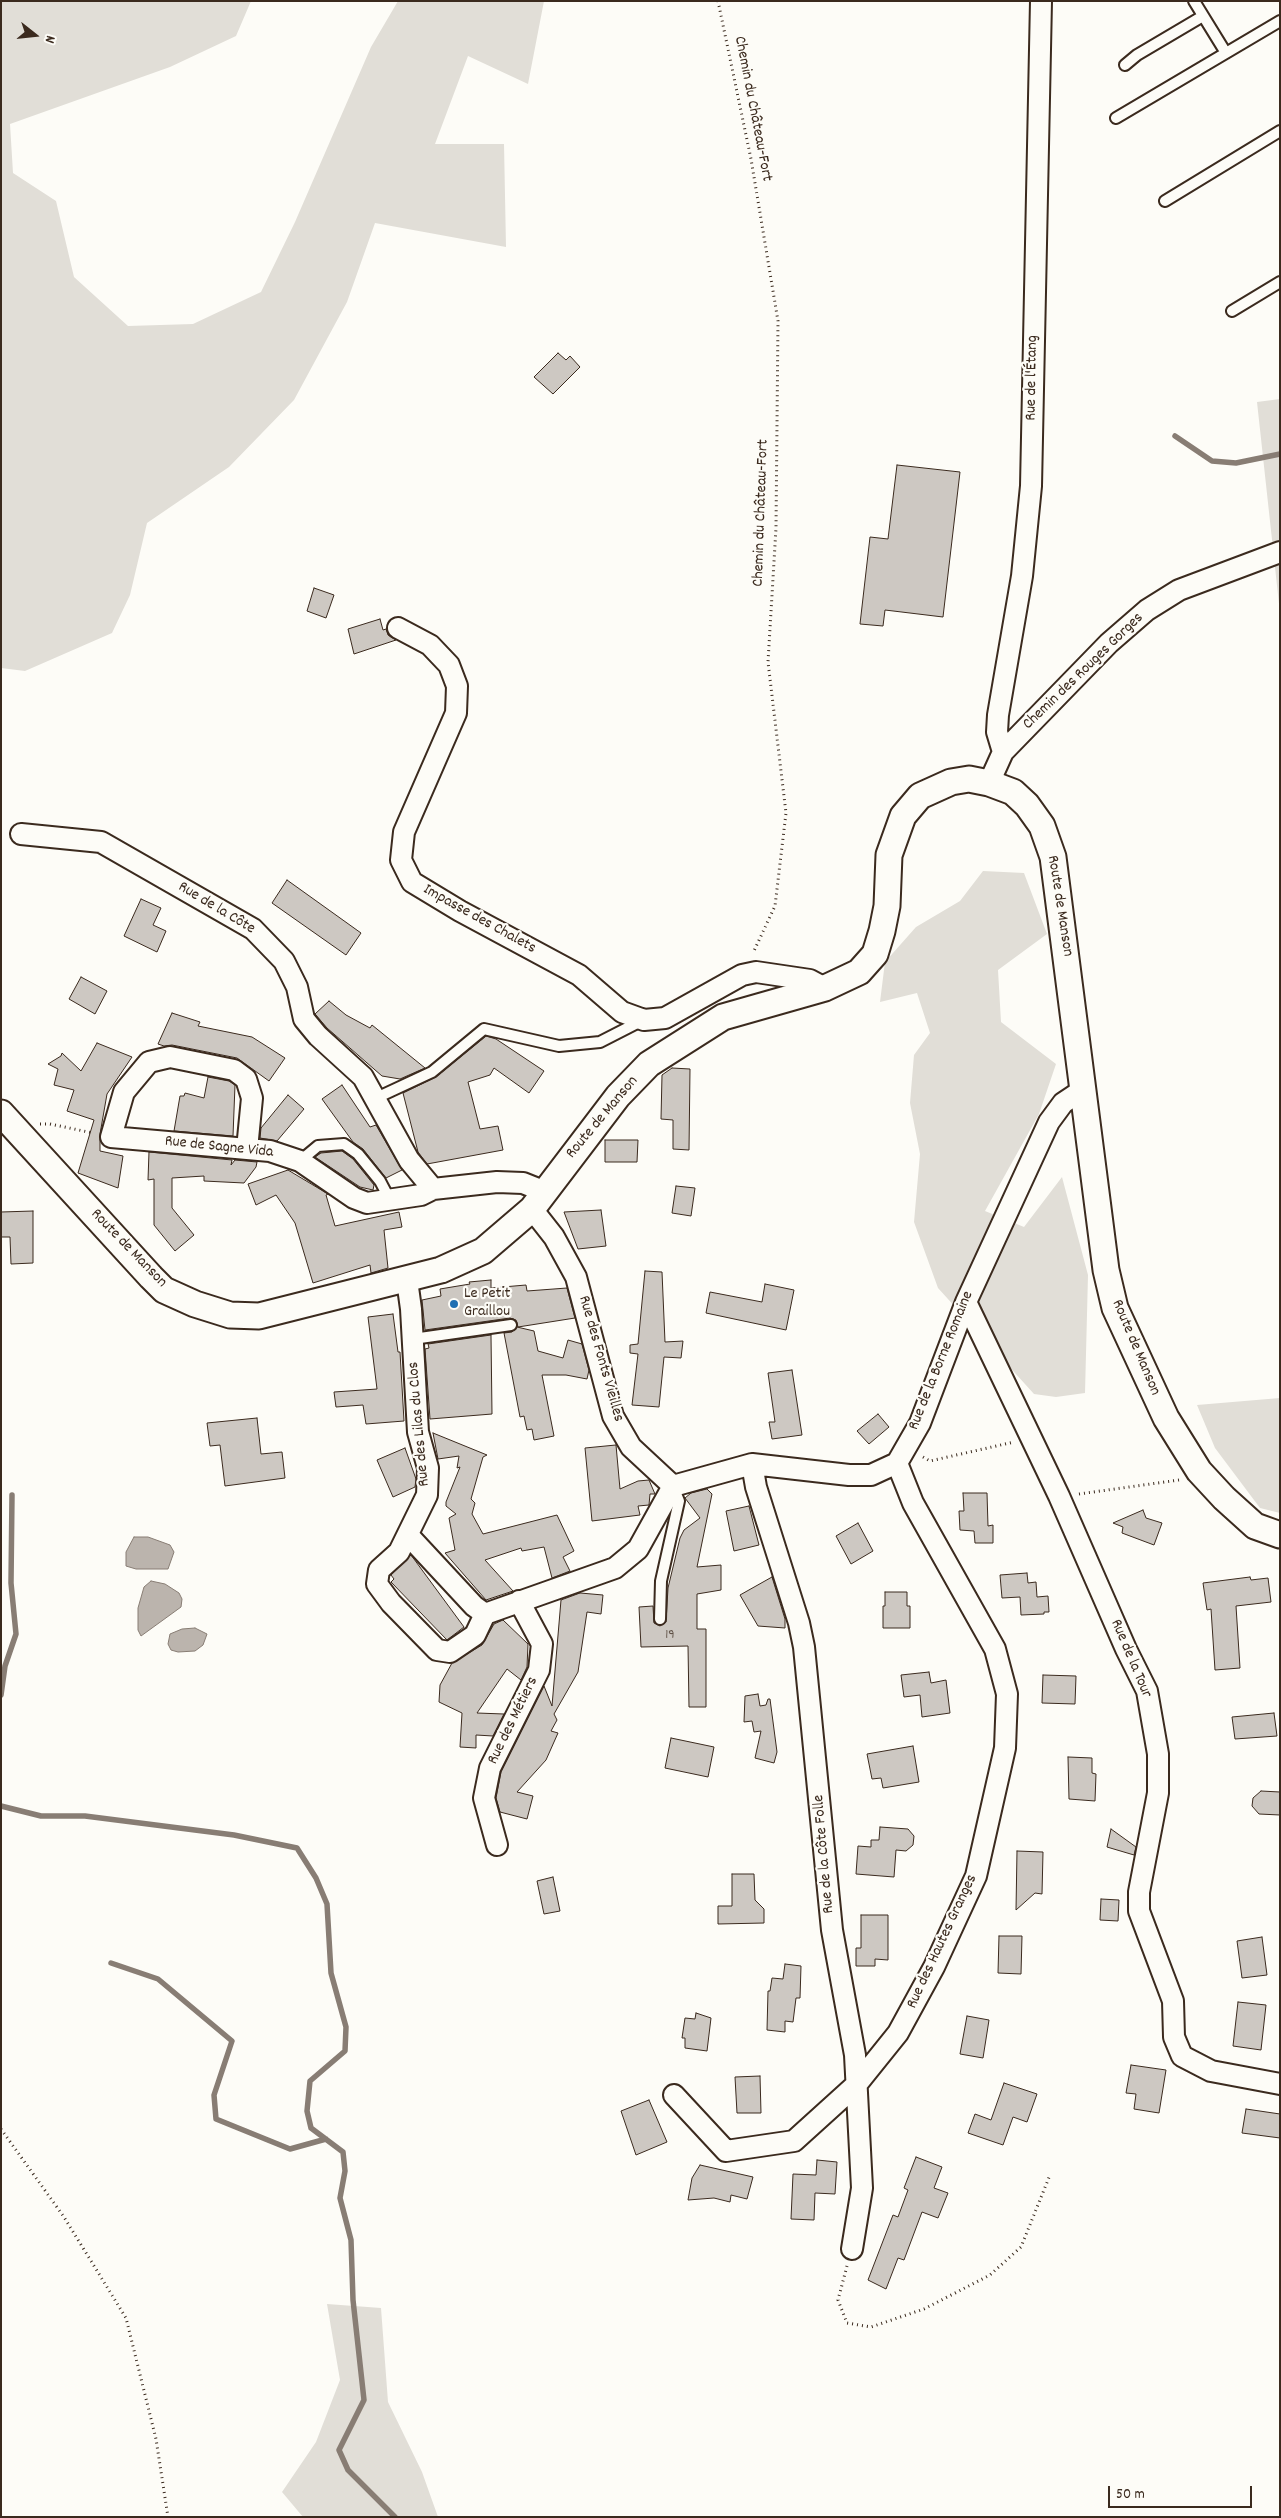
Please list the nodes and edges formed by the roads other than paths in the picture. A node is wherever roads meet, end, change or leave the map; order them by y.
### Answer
1 (1041, 1) edge
2 (1194, 1) edge
3 (1203, 16) junction
4 (1280, 22) edge
5 (1226, 53) junction
6 (1125, 65) dead end
7 (1116, 118) dead end
8 (1280, 131) edge
9 (1165, 201) dead end
10 (1280, 282) edge
11 (1232, 311) dead end
12 (1280, 552) edge
13 (398, 628) dead end
14 (1003, 752) junction
15 (990, 783) junction
16 (21, 834) dead end
17 (825, 988) junction
18 (644, 1020) junction
19 (1084, 1089) junction
20 (374, 1098) junction
21 (7, 1119) edge
22 (247, 1148) junction
23 (300, 1160) junction
24 (433, 1189) junction
25 (390, 1200) junction
26 (537, 1200) junction
27 (407, 1280) junction
28 (966, 1302) junction
29 (511, 1325) dead end
30 (413, 1338) junction
31 (901, 1456) junction
32 (752, 1464) junction
33 (673, 1486) junction
34 (408, 1535) junction
35 (1280, 1536) edge
36 (519, 1602) junction
37 (486, 1614) junction
38 (660, 1619) dead end
39 (497, 1845) dead end
40 (857, 2084) junction
41 (1280, 2084) edge
42 (674, 2095) dead end
43 (852, 2249) road end

1 - 14 street, Rue de l'Étang
2 - 3 lane
3 - 5 lane
3 - 6 lane
4 - 5 lane
5 - 7 lane
8 - 9 lane
10 - 11 lane
12 - 14 street, Chemin des Rouges Gorges
13 - 18 street, Impasse des Chalets
14 - 15 street
15 - 17 street, Route de Manson
15 - 19 street, Route de Manson
16 - 20 street, Rue de la Côte
17 - 18 street
17 - 26 street, Route de Manson
18 - 20 lane
19 - 28 street, Rue de la Borne Romaine
19 - 35 street, Route de Manson
20 - 24 street, Rue de la Côte
21 - 27 street, Route de Manson
22 - 22 street, Rue de Sagne Vida
22 - 23 street, Rue de Sagne Vida
23 - 25 street, Rue de Sagne Vida
23 - 25 lane
24 - 25 street, Rue de Sagne Vida
24 - 26 street, Rue de Sagne Vida
26 - 27 street, Route de Manson
26 - 33 street, Rue des Fonts Vieilles
27 - 30 street, Rue des Lilas du Clos
28 - 31 street, Rue de la Borne Romaine
28 - 41 street, Rue de la Tour
29 - 30 lane
30 - 34 street, Rue des Lilas du Clos
31 - 32 street, Rue de la Borne Romaine
31 - 40 street, Rue des Hautes Granges
32 - 33 street, Rue de la Borne Romaine
32 - 40 street, Rue de la Côte Folle
33 - 36 street
33 - 38 lane
34 - 37 street
34 - 37 street, Rue des Lilas du Clos
36 - 37 street
36 - 39 street, Rue des Métiers
40 - 42 street, Rue des Hautes Granges
40 - 43 street, Rue de la Côte Folle

